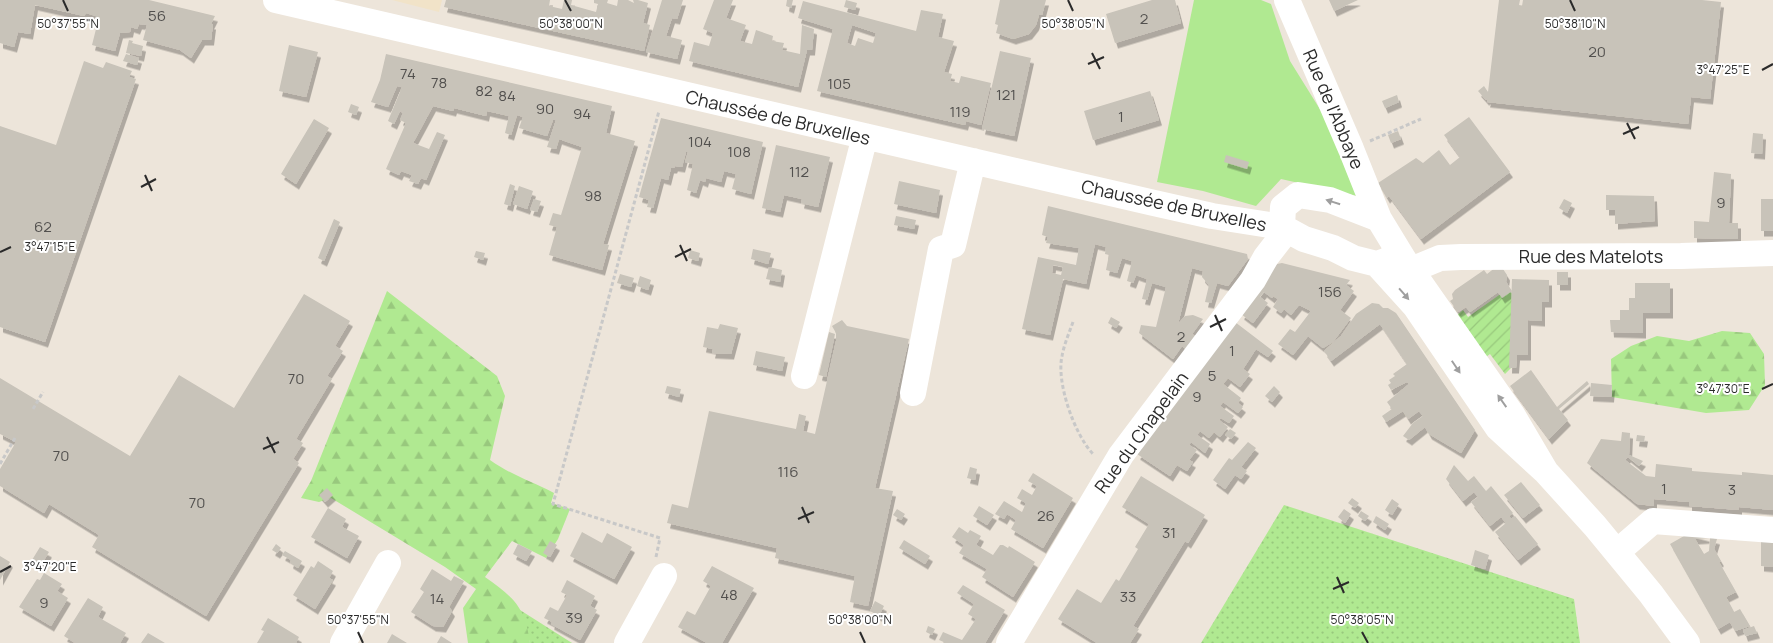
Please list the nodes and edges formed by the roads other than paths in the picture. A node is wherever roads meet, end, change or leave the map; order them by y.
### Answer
1 (276, 0) edge
2 (1287, 0) edge
3 (865, 136) junction
4 (973, 161) junction
5 (1378, 219) junction
6 (1285, 229) junction
7 (1773, 253) edge
8 (1386, 255) junction
9 (1411, 270) junction
10 (804, 376) dead end
11 (913, 393) dead end
12 (1546, 472) junction
13 (1773, 530) edge
14 (1616, 552) junction
15 (388, 563) dead end
16 (664, 576) road end
17 (343, 643) edge
18 (627, 643) edge
19 (1008, 643) edge
20 (1687, 643) edge

1 - 3 street, Chaussée de Bruxelles
2 - 5 street, Rue de l'Abbaye
3 - 4 street, Chaussée de Bruxelles
3 - 10 street
4 - 6 street, Chaussée de Bruxelles
4 - 11 street
5 -> 6 street, Chaussée de Bruxelles
5 - 8 street
6 - 8 street, Chaussée de Bruxelles
6 - 19 street, Rue du Chapelain
7 - 9 street, Rue des Matelots
8 - 9 street
8 -> 12 street
12 -> 9 street
12 - 14 street
13 - 14 street
14 - 20 street
15 - 17 street
16 - 18 street

